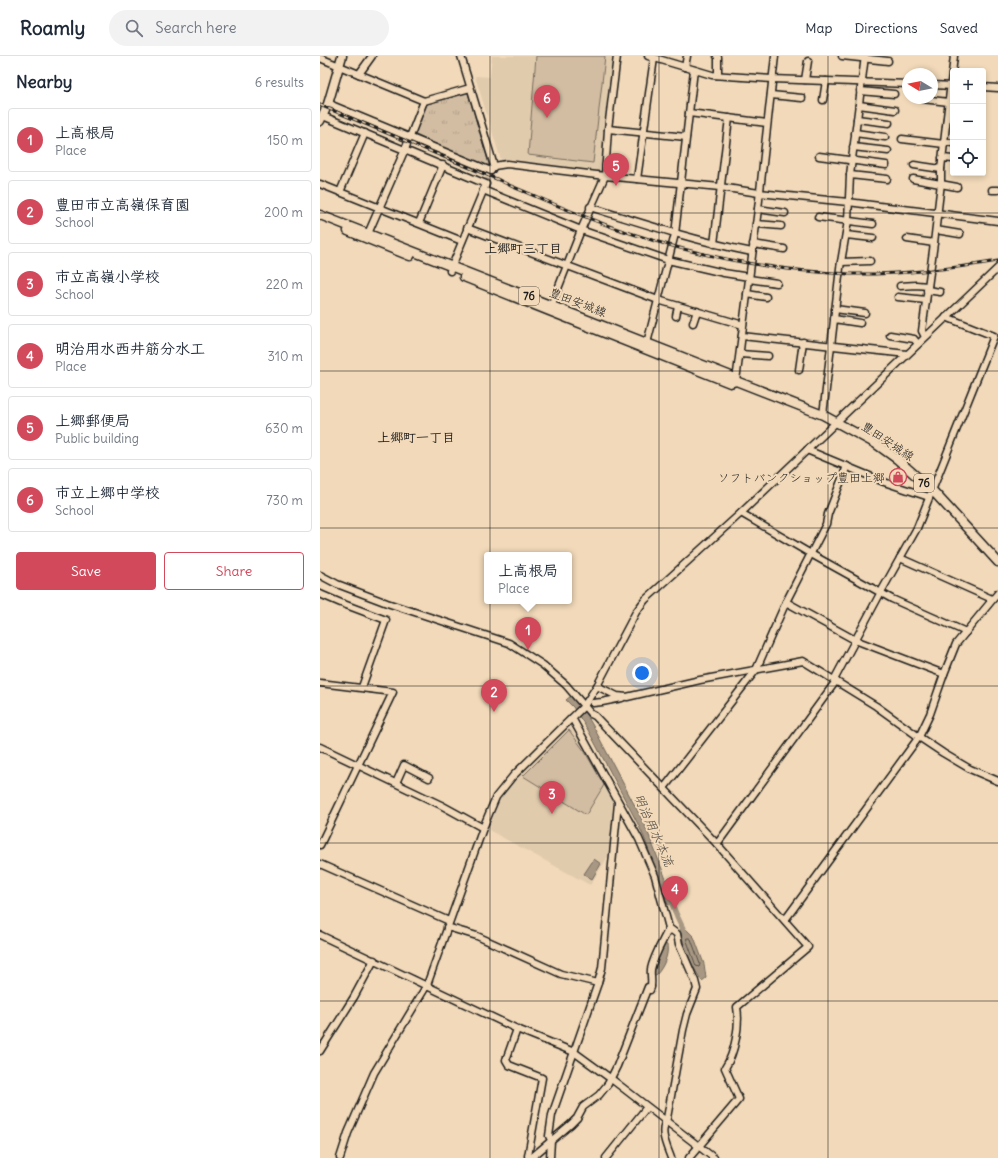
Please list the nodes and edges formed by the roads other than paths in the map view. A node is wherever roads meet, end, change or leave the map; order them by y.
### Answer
1 (342, 56) edge
2 (372, 56) edge
3 (461, 56) edge
4 (617, 56) edge
5 (686, 56) edge
6 (717, 56) edge
7 (775, 56) edge
8 (842, 56) edge
9 (954, 56) edge
10 (651, 57) edge
11 (864, 57) edge
12 (320, 58) edge
13 (808, 61) dead end
14 (888, 61) dead end
15 (340, 66) junction
16 (685, 67) junction
17 (953, 68) edge
18 (694, 70) junction
19 (359, 74) junction
20 (718, 75) junction
21 (772, 79) junction
22 (805, 80) junction
23 (826, 81) junction
24 (861, 82) junction
25 (902, 84) edge
26 (938, 85) edge
27 (950, 86) edge
28 (986, 87) edge
29 (470, 88) junction
30 (998, 88) edge
31 (860, 91) junction
32 (894, 94) dead end
33 (771, 95) junction
34 (950, 97) edge
35 (802, 98) dead end
36 (824, 100) dead end
37 (938, 101) edge
38 (328, 102) junction
39 (424, 102) junction
40 (949, 102) junction
41 (858, 105) junction
42 (895, 110) dead end
43 (689, 113) junction
44 (321, 118) edge
45 (729, 118) junction
46 (857, 119) junction
47 (767, 123) junction
48 (889, 123) dead end
49 (608, 129) junction
50 (946, 130) junction
51 (950, 130) edge
52 (365, 133) junction
53 (644, 133) junction
54 (855, 133) junction
55 (409, 137) junction
56 (686, 137) junction
57 (885, 137) dead end
58 (902, 139) dead end
59 (944, 143) junction
60 (950, 143) edge
61 (853, 148) junction
62 (404, 149) junction
63 (888, 151) dead end
64 (819, 156) dead end
65 (942, 158) junction
66 (950, 159) edge
67 (852, 161) junction
68 (886, 165) dead end
69 (914, 165) dead end
70 (443, 166) junction
71 (494, 166) junction
72 (941, 169) junction
73 (850, 175) junction
74 (605, 176) junction
75 (637, 179) junction
76 (887, 179) dead end
77 (913, 179) dead end
78 (682, 183) junction
79 (941, 183) junction
80 (320, 184) edge
81 (720, 187) junction
82 (957, 187) dead end
83 (484, 190) junction
84 (340, 192) junction
85 (759, 193) junction
86 (848, 202) junction
87 (590, 207) junction
88 (380, 208) junction
89 (758, 209) junction
90 (785, 213) dead end
91 (938, 214) junction
92 (320, 215) edge
93 (818, 217) dead end
94 (320, 220) edge
95 (998, 220) edge
96 (848, 221) junction
97 (419, 223) junction
98 (756, 224) junction
99 (873, 224) dead end
100 (781, 226) dead end
101 (467, 228) junction
102 (581, 230) junction
103 (936, 230) junction
104 (675, 234) junction
105 (846, 234) junction
106 (960, 234) dead end
107 (368, 236) junction
108 (873, 238) dead end
109 (907, 239) dead end
110 (462, 241) junction
111 (934, 243) junction
112 (714, 244) junction
113 (753, 244) junction
114 (784, 249) dead end
115 (752, 252) junction
116 (668, 260) junction
117 (870, 261) dead end
118 (841, 262) junction
119 (567, 266) junction
120 (998, 268) edge
121 (451, 269) junction
122 (749, 278) junction
123 (777, 283) dead end
124 (900, 286) dead end
125 (927, 288) junction
126 (940, 292) dead end
127 (747, 294) junction
128 (766, 297) dead end
129 (898, 297) dead end
130 (658, 300) junction
131 (926, 300) junction
132 (678, 306) junction
133 (551, 308) junction
134 (835, 309) junction
135 (697, 311) junction
136 (865, 313) dead end
137 (676, 316) dead end
138 (946, 318) junction
139 (834, 319) junction
140 (860, 322) dead end
141 (693, 323) dead end
142 (743, 325) junction
143 (890, 335) dead end
144 (742, 336) junction
145 (925, 337) junction
146 (803, 342) junction
147 (918, 344) junction
148 (646, 346) junction
149 (831, 346) junction
150 (740, 354) junction
151 (907, 354) junction
152 (768, 356) dead end
153 (799, 370) dead end
154 (736, 381) junction
155 (823, 415) junction
156 (836, 422) junction
157 (807, 450) junction
158 (847, 466) junction
159 (930, 494) junction
160 (741, 513) junction
161 (811, 554) junction
162 (900, 558) junction
163 (998, 562) edge
164 (320, 575) edge
165 (881, 592) junction
166 (998, 593) edge
167 (320, 594) edge
168 (992, 600) junction
169 (786, 602) junction
170 (966, 632) junction
171 (856, 640) junction
172 (756, 670) junction
173 (944, 674) junction
174 (835, 680) junction
175 (320, 683) edge
176 (597, 686) junction
177 (362, 687) junction
178 (627, 697) junction
179 (593, 703) dead end
180 (583, 707) junction
181 (574, 716) junction
182 (919, 737) junction
183 (320, 747) edge
184 (358, 765) junction
185 (429, 778) dead end
186 (998, 781) edge
187 (396, 783) junction
188 (664, 788) junction
189 (618, 803) junction
190 (483, 828) junction
191 (321, 841) edge
192 (717, 844) junction
193 (320, 864) edge
194 (785, 920) junction
195 (448, 924) junction
196 (669, 928) junction
197 (320, 935) edge
198 (374, 960) junction
199 (598, 983) junction
200 (427, 985) junction
201 (517, 1028) junction
202 (320, 1051) edge
203 (574, 1052) junction
204 (612, 1080) junction
205 (646, 1107) junction
206 (665, 1122) junction
207 (550, 1138) junction
208 (699, 1147) junction
209 (528, 1157) edge
210 (340, 1158) edge
211 (550, 1158) edge
212 (606, 1158) edge
213 (671, 1158) edge
214 (689, 1158) edge
215 (714, 1158) edge

1 - 15 main road
2 - 19 street
3 - 29 street
4 - 49 street
5 - 16 street
6 - 20 street
7 - 21 street
8 - 11 street
9 - 17 street
10 - 16 street
10 - 53 street
11 - 14 street
11 - 24 street
12 - 15 street
13 - 22 street
15 - 19 street
15 - 38 main road
16 - 18 street
18 - 20 street
18 - 43 street
19 - 39 street
20 - 21 street
21 - 22 street
21 - 33 street
22 - 23 street
23 - 24 street
23 - 36 street
24 - 25 street
24 - 31 street
26 - 27 street
28 - 30 street
29 - 39 street
29 - 71 street
31 - 32 street
31 - 41 street
33 - 35 street
33 - 47 street
34 - 40 street
37 - 40 street
38 - 44 main road
38 - 55 street
39 - 55 street
40 - 50 street
41 - 42 street
41 - 46 street
43 - 45 street
43 - 56 street
44 - 52 street
45 - 47 street
45 - 81 street
46 - 48 street
46 - 54 street
47 - 85 street
49 - 53 street
49 - 74 street
50 - 51 street
50 - 59 street
52 - 62 street
52 - 84 street
53 - 56 street
53 - 75 street
54 - 57 street
54 - 61 street
55 - 62 street
55 - 71 street
56 - 78 street
58 - 59 street
59 - 60 street
59 - 65 street
61 - 63 street
61 - 67 street
62 - 70 street
62 - 88 street
64 - 67 street
65 - 66 street
65 - 72 street
67 - 68 street
67 - 73 street
69 - 72 street
70 - 83 street
70 - 97 street
71 - 74 street
72 - 79 street
73 - 76 street
73 - 86 street
74 - 75 street
74 - 87 street
75 - 78 street
77 - 79 street
78 - 81 street
78 - 104 street
79 - 82 street
79 - 91 street
80 - 84 street
81 - 85 street
81 - 112 street
83 - 101 street
83 - 102 street
84 - 88 street
85 - 86 street
85 - 89 street
86 - 91 street
86 - 96 street
87 - 102 street
87 - 104 street
88 - 97 street
88 - 107 street
89 - 90 street
89 - 98 street
91 - 95 street
91 - 103 street
92 - 107 main road, 豊田安城線 / 76
93 - 96 street
94 - 107 main road, 豊田安城線 / 76
96 - 99 street
96 - 105 street
97 - 110 street
98 - 100 street
98 - 113 street
101 - 110 street
101 - 119 street
102 - 116 street
102 - 119 street
103 - 106 street
103 - 111 street
104 - 112 street
104 - 116 street
105 - 108 street
105 - 118 street
107 - 121 main road, 豊田安城線 / 76
109 - 111 street
110 - 121 street
111 - 125 street
112 - 115 street
113 - 114 street
113 - 115 street
115 - 122 street
116 - 122 street
116 - 130 street
117 - 118 street
118 - 134 street
119 - 130 street
119 - 133 street
120 - 138 street
121 - 133 main road, 豊田安城線 / 76
122 - 123 street
122 - 127 street
124 - 125 street
125 - 126 street
125 - 131 street
127 - 128 street
127 - 142 street
129 - 131 street
130 - 132 street
130 - 148 street
131 - 145 street
132 - 135 street
132 - 137 street
133 - 148 main road, 豊田安城線 / 76
134 - 136 street
134 - 139 street
135 - 141 street
135 - 142 street
138 - 145 street
138 - 159 street
139 - 140 street
139 - 149 street
142 - 144 street
143 - 147 street
144 - 146 street
144 - 150 street
145 - 147 street
146 - 149 street
146 - 153 street
147 - 151 street
148 - 154 main road, 豊田安城線 / 76
149 - 151 street
149 - 155 street
150 - 152 street
150 - 154 street
151 - 156 street
154 - 155 main road, 豊田安城線 / 76
155 - 156 main road, 豊田安城線 / 76
156 - 157 street
156 - 159 main road, 豊田安城線 / 76
157 - 158 street
157 - 160 street
158 - 159 street
158 - 161 street
159 - 162 street
159 - 163 main road, 豊田安城線 / 76
160 - 161 street
160 - 176 street
161 - 165 street
161 - 169 street
162 - 165 street
162 - 168 street
164 - 180 street
165 - 170 street
165 - 171 street
166 - 168 street
167 - 177 street
168 - 170 street
169 - 171 street
169 - 172 street
170 - 173 street
171 - 173 street
171 - 174 street
172 - 174 street
172 - 178 street
172 - 188 street
173 - 182 street
174 - 182 street
174 - 192 street
175 - 177 street
176 - 178 street
176 - 180 street
177 - 184 street
178 - 179 street
180 - 181 street
180 - 188 street
181 - 189 street
181 - 190 street
182 - 186 street
182 - 194 street
183 - 184 street
184 - 187 street
184 - 191 street
185 - 187 street
187 - 190 street
188 - 192 street
189 - 196 street
189 - 199 street
190 - 195 street
192 - 194 street
193 - 195 street
194 - 208 street
195 - 199 street
195 - 200 street
196 - 204 street
196 - 206 street
197 - 198 street
198 - 200 street
198 - 202 street
199 - 203 street
200 - 201 street
200 - 210 street
201 - 203 street
201 - 209 street
203 - 204 street
203 - 207 street
204 - 205 street
204 - 207 street
205 - 206 street
205 - 212 street
206 - 208 street
206 - 213 street
207 - 209 street
207 - 211 street
208 - 214 street
208 - 215 street

